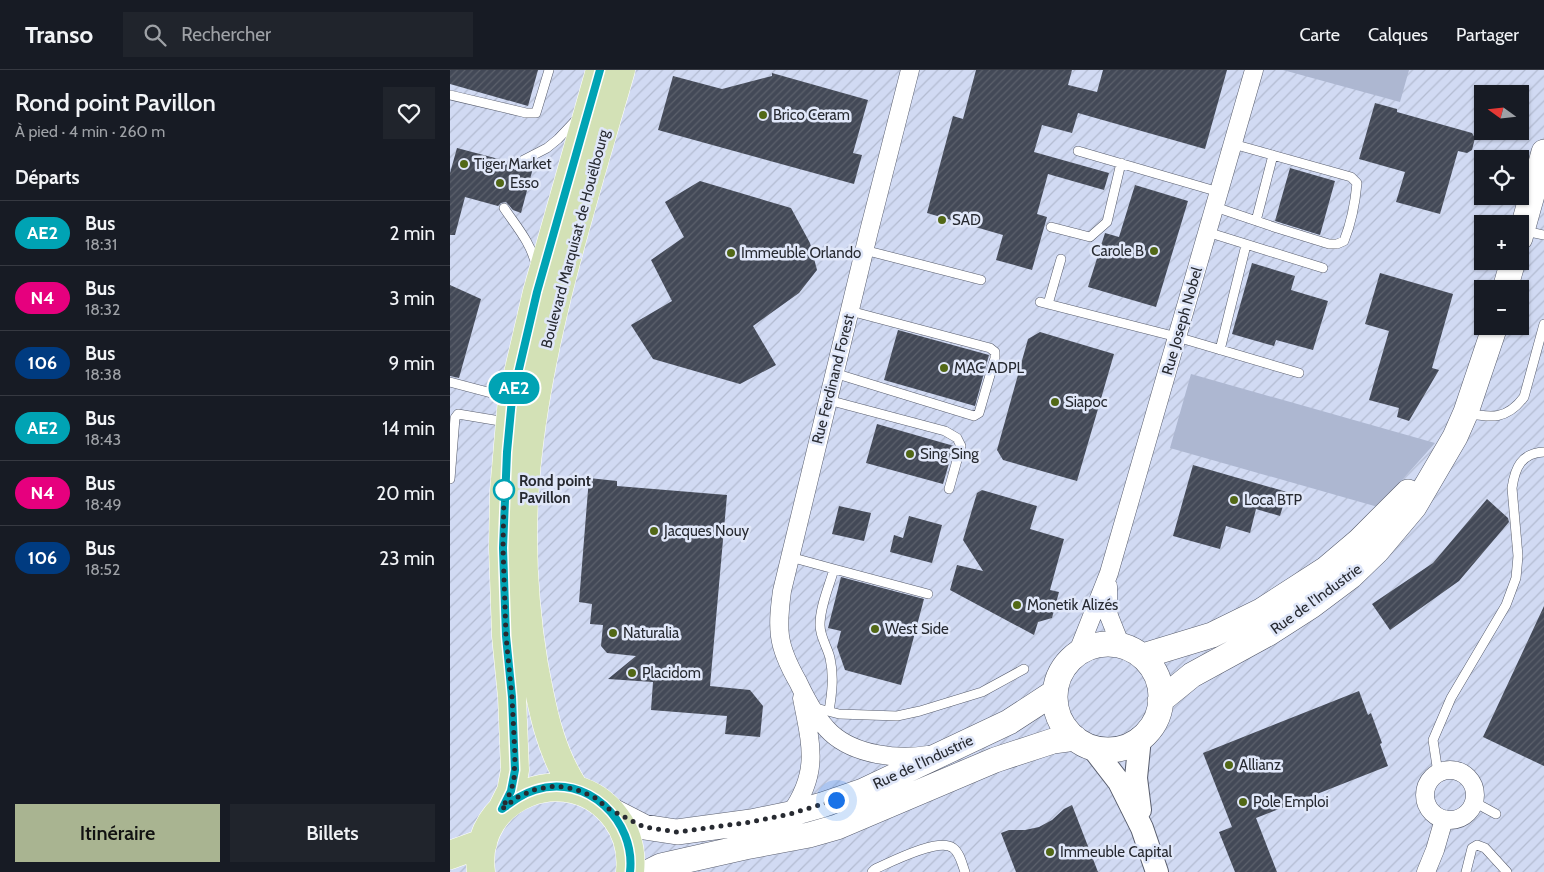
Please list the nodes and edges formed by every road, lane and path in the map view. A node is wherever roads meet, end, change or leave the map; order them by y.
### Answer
1 (549, 70) edge
2 (600, 70) edge
3 (621, 70) edge
4 (910, 70) edge
5 (1254, 70) edge
6 (450, 95) edge
7 (590, 104) junction
8 (1233, 144) junction
9 (1078, 151) dead end
10 (1544, 152) edge
11 (1273, 155) junction
12 (516, 164) dead end
13 (1121, 164) junction
14 (1217, 200) junction
15 (504, 208) dead end
16 (1256, 221) junction
17 (1051, 226) dead end
18 (1207, 232) junction
19 (1529, 235) edge
20 (1246, 245) junction
21 (864, 250) junction
22 (1061, 259) dead end
23 (1323, 268) dead end
24 (981, 280) dead end
25 (540, 282) junction
26 (850, 310) junction
27 (1544, 324) edge
28 (1492, 335) edge
29 (1177, 337) junction
30 (1220, 350) junction
31 (834, 373) junction
32 (1299, 373) dead end
33 (450, 382) edge
34 (828, 400) junction
35 (511, 411) junction
36 (1466, 412) junction
37 (1456, 437) junction
38 (1544, 452) edge
39 (450, 479) edge
40 (949, 489) dead end
41 (790, 557) junction
42 (834, 569) junction
43 (1109, 573) junction
44 (928, 594) dead end
45 (1132, 651) junction
46 (1077, 654) junction
47 (1024, 669) dead end
48 (800, 688) junction
49 (1055, 692) junction
50 (1160, 702) junction
51 (820, 709) junction
52 (1140, 738) junction
53 (1083, 742) junction
54 (946, 752) junction
55 (1438, 773) junction
56 (575, 789) junction
57 (1474, 802) junction
58 (502, 809) junction
59 (609, 809) junction
60 (790, 814) junction
61 (1496, 814) dead end
62 (1444, 820) junction
63 (1142, 828) junction
64 (483, 843) junction
65 (450, 855) edge
66 (481, 872) edge
67 (630, 872) edge
68 (649, 872) edge
69 (872, 872) edge
70 (965, 872) edge
71 (1157, 872) edge
72 (1426, 872) edge
73 (1466, 872) edge
74 (1507, 872) edge

1 - 6 lane
2 - 7 main road, Boulevard Marquisat de Houëlbourg
3 - 56 main road, Boulevard Marquisat de Houëlbourg
4 - 21 street, Rue Ferdinand Forest
5 - 8 street, Rue Joseph Nobel
7 - 12 lane
7 - 25 main road, Boulevard Marquisat de Houëlbourg
8 - 11 lane
8 - 14 street, Rue Joseph Nobel
9 - 13 lane
10 - 19 main road
11 - 16 lane
11 - 16 lane
13 - 14 lane
13 - 17 lane
14 - 16 lane
14 - 18 street, Rue Joseph Nobel
15 - 25 lane
18 - 20 lane
18 - 29 street, Rue Joseph Nobel
20 - 23 lane
20 - 30 lane
21 - 24 lane
21 - 26 street, Rue Ferdinand Forest
22 - 29 lane
25 - 35 main road, Boulevard Marquisat de Houëlbourg
26 - 31 street, Rue Ferdinand Forest
26 - 31 lane
27 - 36 lane
28 - 36 main road, Rue de l'Industrie
29 - 30 lane
29 - 43 street, Rue Joseph Nobel
30 - 32 lane
31 - 34 street, Rue Ferdinand Forest
33 - 35 lane
34 - 40 lane
34 - 41 street, Rue Ferdinand Forest
35 - 39 lane
35 - 58 main road, Boulevard Marquisat de Houëlbourg
36 - 37 main road, Rue de l'Industrie
37 - 45 main road, Rue de l'Industrie
37 - 50 main road, Rue de l'Industrie
38 - 55 lane
41 - 42 lane
41 - 48 street, Rue Ferdinand Forest
42 - 44 lane
42 - 51 lane
43 - 45 street, Rue Joseph Nobel
43 - 46 street, Rue Joseph Nobel
45 - 46 main road, Rue de l'Industrie
45 - 50 main road, Rue de l'Industrie
46 - 49 main road, Rue de l'Industrie
47 - 51 lane
48 - 51 street, Rue Ferdinand Forest
48 - 60 street, Rue Ferdinand Forest
49 - 53 main road, Rue de l'Industrie
49 - 54 main road, Rue de l'Industrie
50 - 52 main road, Rue de l'Industrie
51 - 54 street, Rue Ferdinand Forest
52 - 53 main road, Rue de l'Industrie
52 - 63 street
53 - 63 street
53 - 68 main road, Rue de l'Industrie
54 - 60 main road, Rue de l'Industrie
55 - 57 street
55 - 62 street
56 - 58 main road
56 - 59 main road
57 - 61 lane
57 - 62 street
58 - 64 main road
59 - 60 main road, Rue de l'Industrie
59 - 67 main road
62 - 72 street
63 - 71 street
64 - 65 main road
64 - 66 main road
69 - 70 lane
73 - 74 lane

